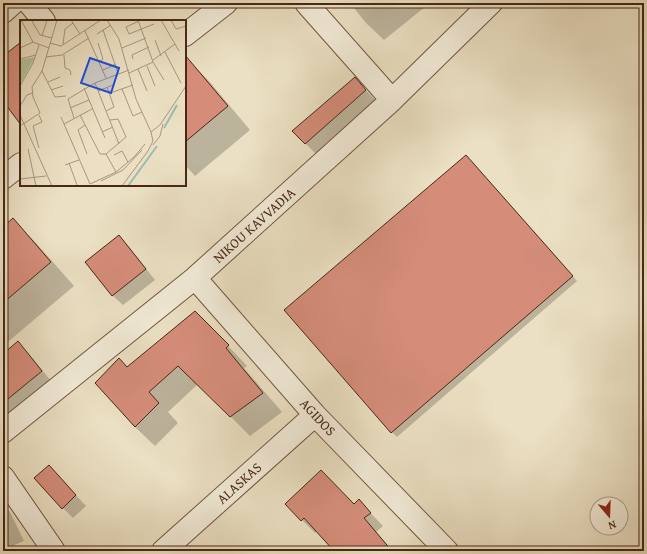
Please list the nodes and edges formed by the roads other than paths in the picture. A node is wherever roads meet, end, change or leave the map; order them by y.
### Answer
1 (13, 3) edge
2 (29, 3) edge
3 (226, 3) edge
4 (306, 3) edge
5 (491, 3) edge
6 (3, 12) edge
7 (43, 20) edge
8 (186, 34) edge
9 (392, 100) junction
10 (20, 165) edge
11 (3, 178) edge
12 (195, 278) junction
13 (315, 415) junction
14 (3, 432) edge
15 (3, 477) edge
16 (54, 551) edge
17 (163, 551) edge
18 (447, 551) edge

1 - 6 street
2 - 7 street
3 - 8 street
4 - 9 street
5 - 9 street, NIKOU KAVVADIA
9 - 12 street, NIKOU KAVVADIA
10 - 11 street
12 - 13 street, AGIDOS
12 - 14 street, NIKOU KAVVADIA
13 - 17 street, ALASKAS
13 - 18 street, AGIDOS
15 - 16 street

